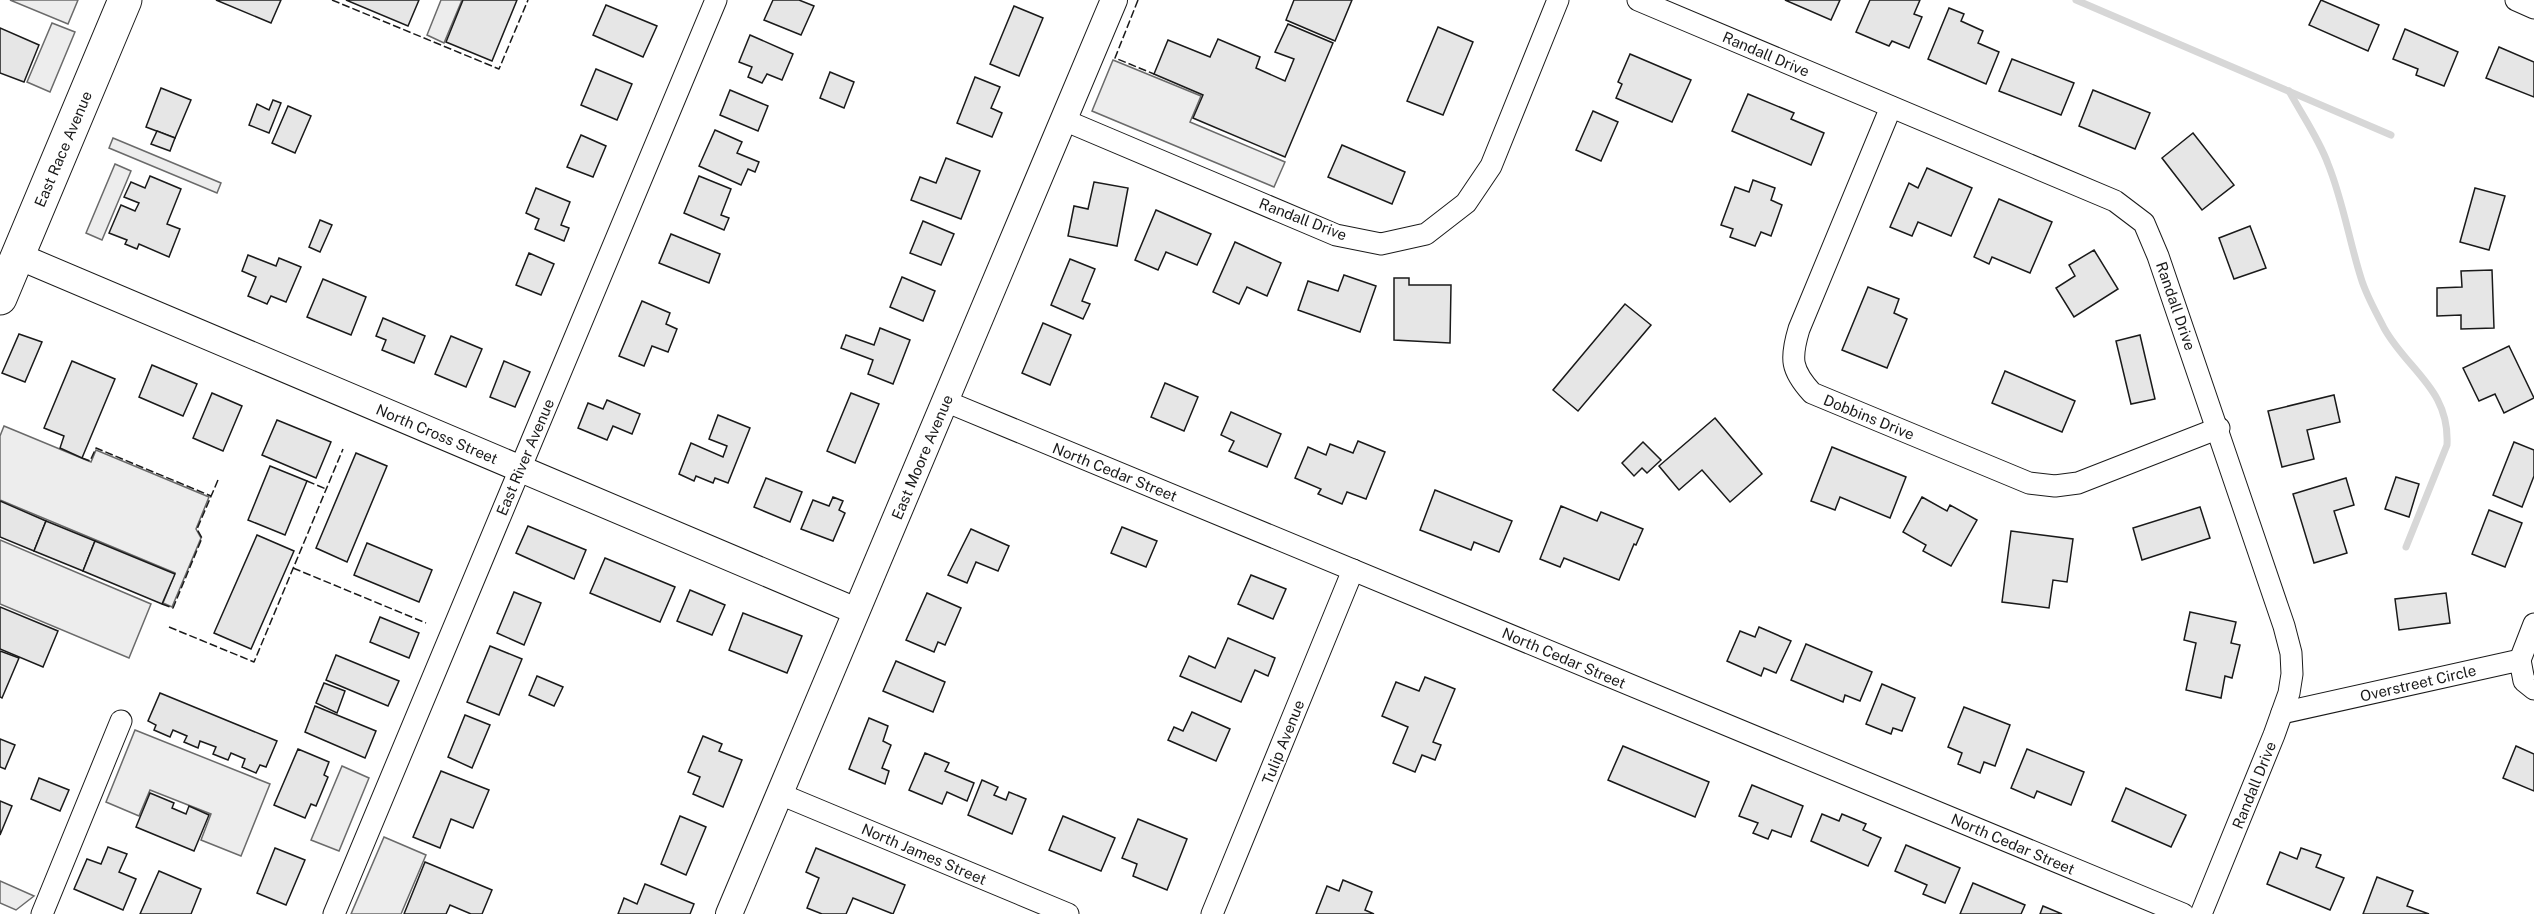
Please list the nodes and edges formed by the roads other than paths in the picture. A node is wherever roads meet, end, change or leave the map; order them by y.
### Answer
1 (125, 0) edge
2 (716, 0) edge
3 (1114, 0) edge
4 (1558, 0) edge
5 (1638, 0) edge
6 (2516, 0) edge
7 (2534, 8) edge
8 (1891, 107) junction
9 (1064, 120) junction
10 (9, 252) edge
11 (0, 297) edge
12 (945, 401) junction
13 (2219, 428) junction
14 (520, 469) junction
15 (1353, 570) junction
16 (856, 611) junction
17 (2534, 624) edge
18 (2520, 660) junction
19 (2534, 689) edge
20 (2282, 713) junction
21 (121, 722) dead end
22 (780, 794) junction
23 (42, 914) edge
24 (334, 914) edge
25 (729, 914) edge
26 (1068, 914) edge
27 (1212, 914) edge
28 (2183, 914) edge
29 (2201, 914) edge

1 - 10 main road, East Race Avenue
2 - 14 street, East River Avenue
3 - 9 street, East Moore Avenue
4 - 9 street, Randall Drive
5 - 8 street, Randall Drive
6 - 7 street
8 - 13 street, Randall Drive
8 - 13 street, Dobbins Drive
9 - 12 street, East Moore Avenue
10 - 11 main road, East Race Avenue
10 - 14 street, North Cross Street
12 - 15 street, North Cedar Street
12 - 16 street, East Moore Avenue
13 - 20 street, Randall Drive
14 - 16 street, North Cross Street
14 - 24 street, East River Avenue
15 - 27 street, Tulip Avenue
15 - 28 street, North Cedar Street
16 - 22 street, East Moore Avenue
17 - 18 street
18 - 19 street
18 - 20 street, Overstreet Circle
20 - 29 street, Randall Drive
21 - 23 street
22 - 25 street, East Moore Avenue
22 - 26 street, North James Street

